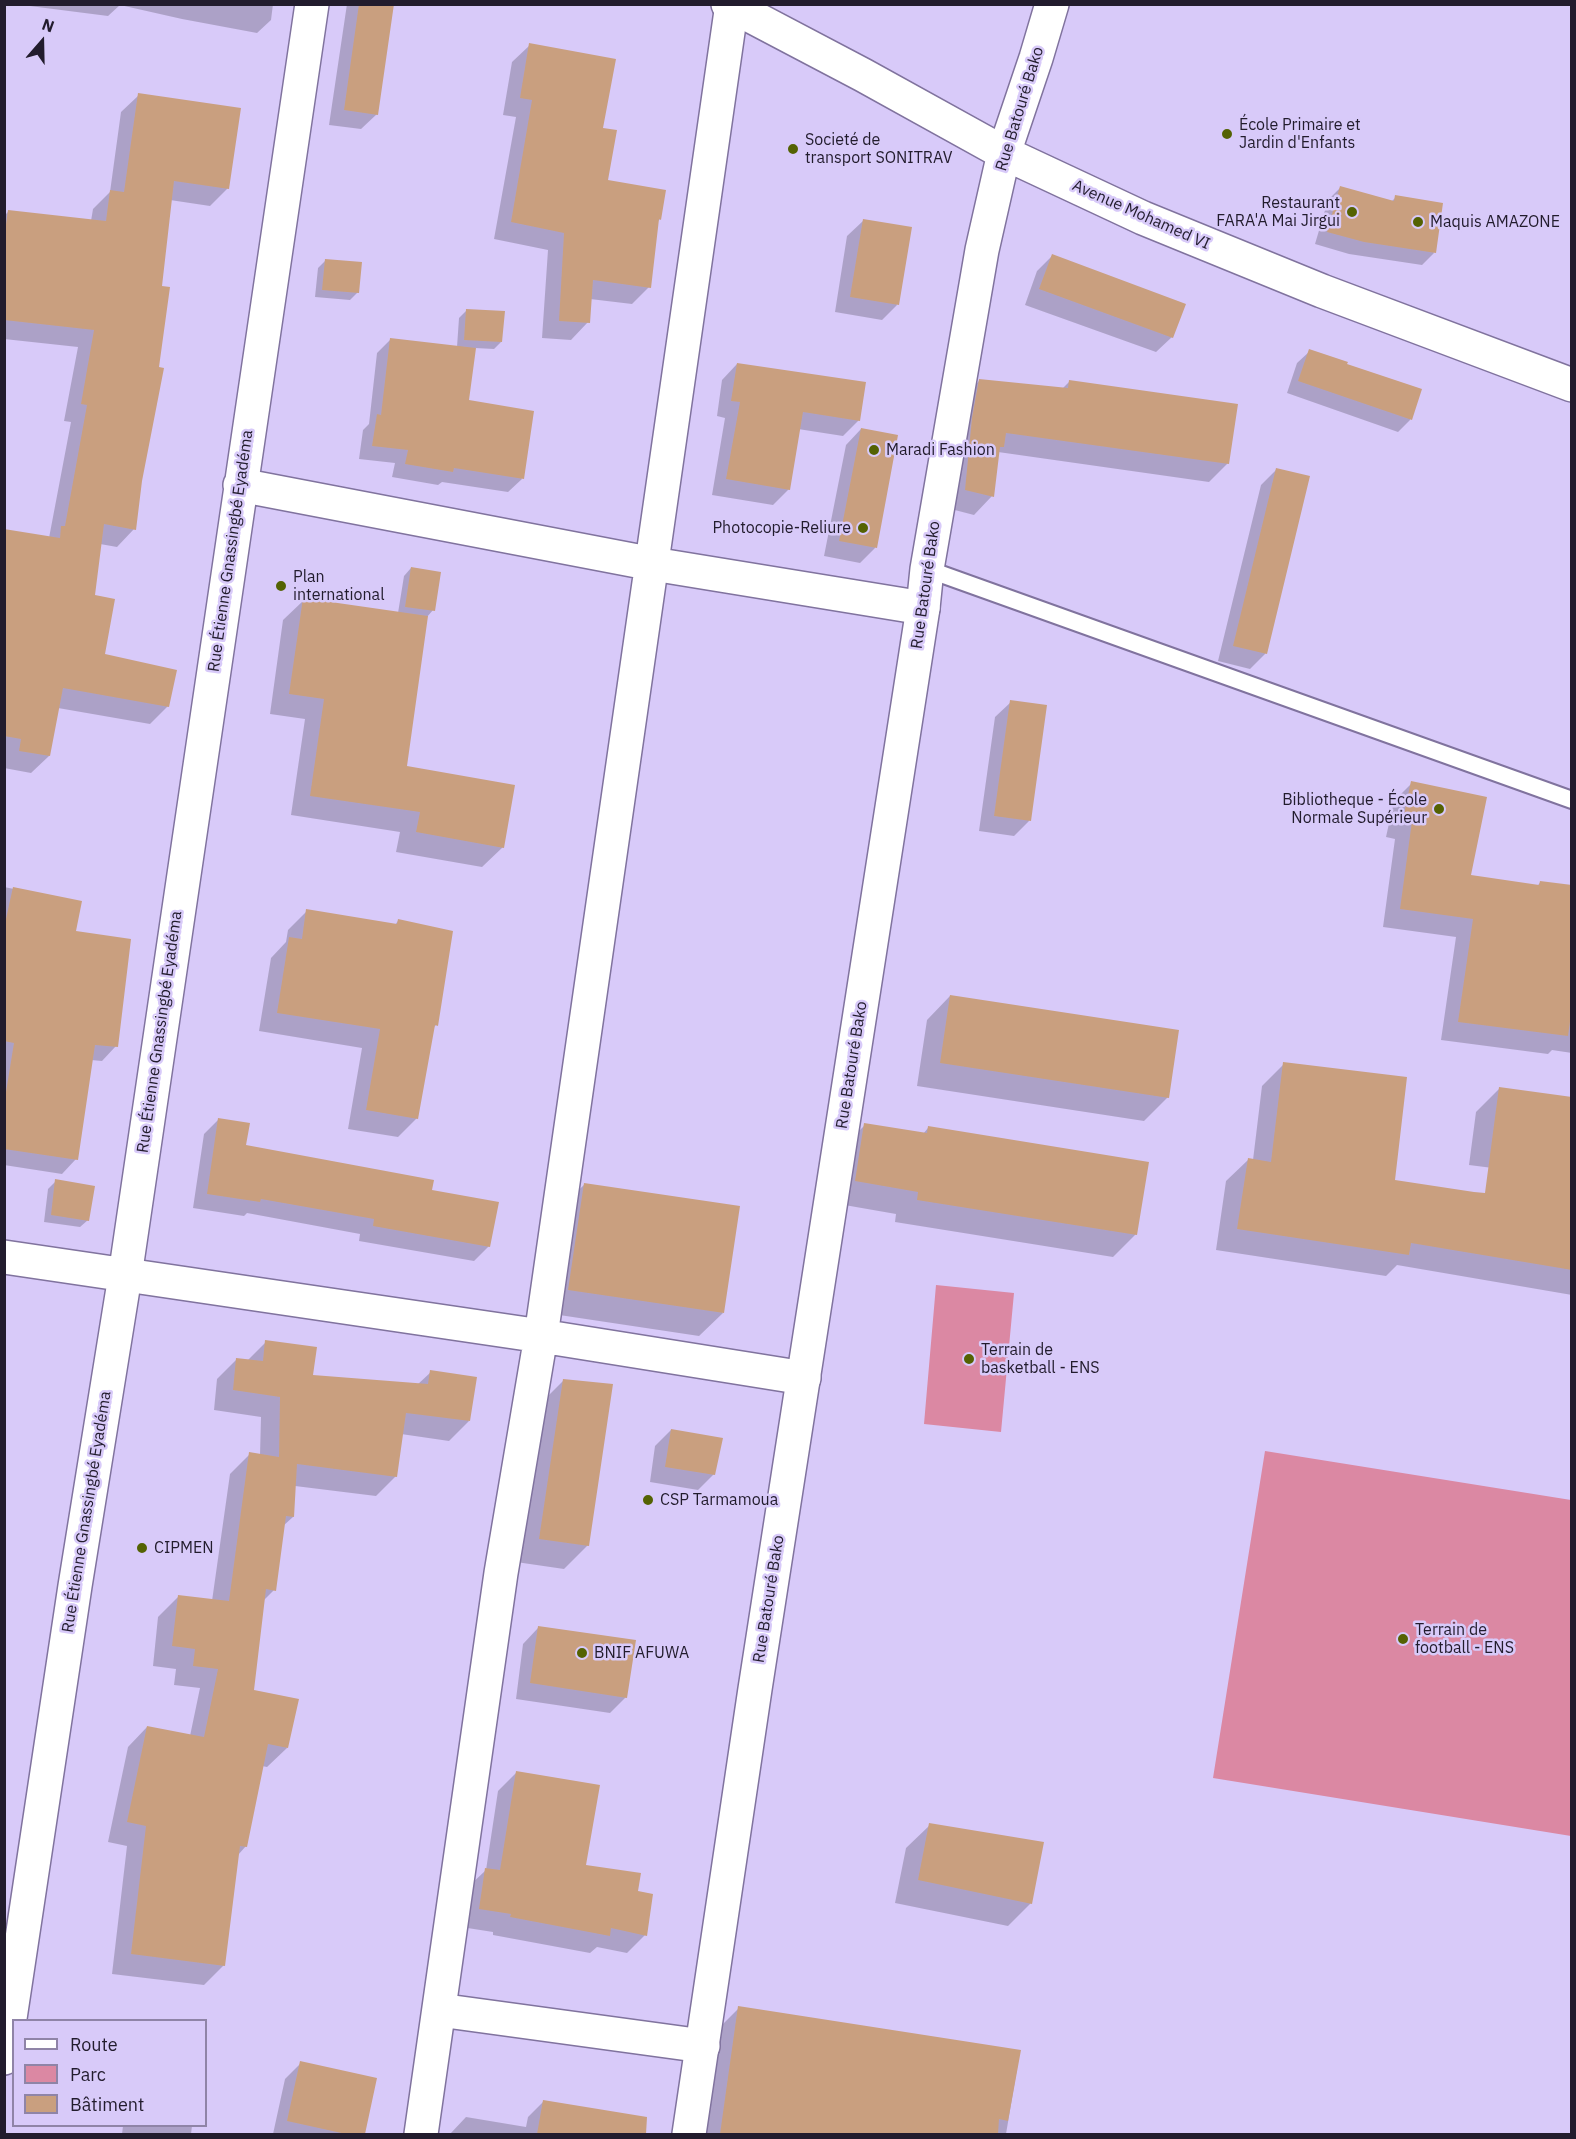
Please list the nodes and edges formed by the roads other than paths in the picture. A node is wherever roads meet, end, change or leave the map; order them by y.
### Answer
1 (312, 4) edge
2 (1052, 4) edge
3 (731, 5) edge
4 (1004, 153) junction
5 (1572, 385) edge
6 (240, 485) junction
7 (653, 564) junction
8 (927, 569) junction
9 (923, 608) junction
10 (1572, 800) edge
11 (4, 1257) edge
12 (125, 1276) junction
13 (541, 1336) junction
14 (804, 1378) junction
15 (439, 2010) junction
16 (703, 2046) junction
17 (4, 2058) edge
18 (421, 2134) edge
19 (689, 2134) edge

1 - 6 street, Rue Étienne Gnassingbé Eyadéma
2 - 4 street, Rue Batouré Bako
3 - 4 street, Avenue Mohamed VI
3 - 7 street
4 - 5 street, Avenue Mohamed VI
4 - 8 street, Rue Batouré Bako
6 - 7 street
6 - 12 street, Rue Étienne Gnassingbé Eyadéma
7 - 9 street
7 - 13 street
8 - 9 street, Rue Batouré Bako
8 - 10 lane
9 - 14 street, Rue Batouré Bako
11 - 12 street
12 - 13 street
12 - 17 street, Rue Étienne Gnassingbé Eyadéma
13 - 14 street
13 - 15 street
14 - 16 street, Rue Batouré Bako
15 - 16 street
15 - 18 street
16 - 19 street, Rue Batouré Bako

